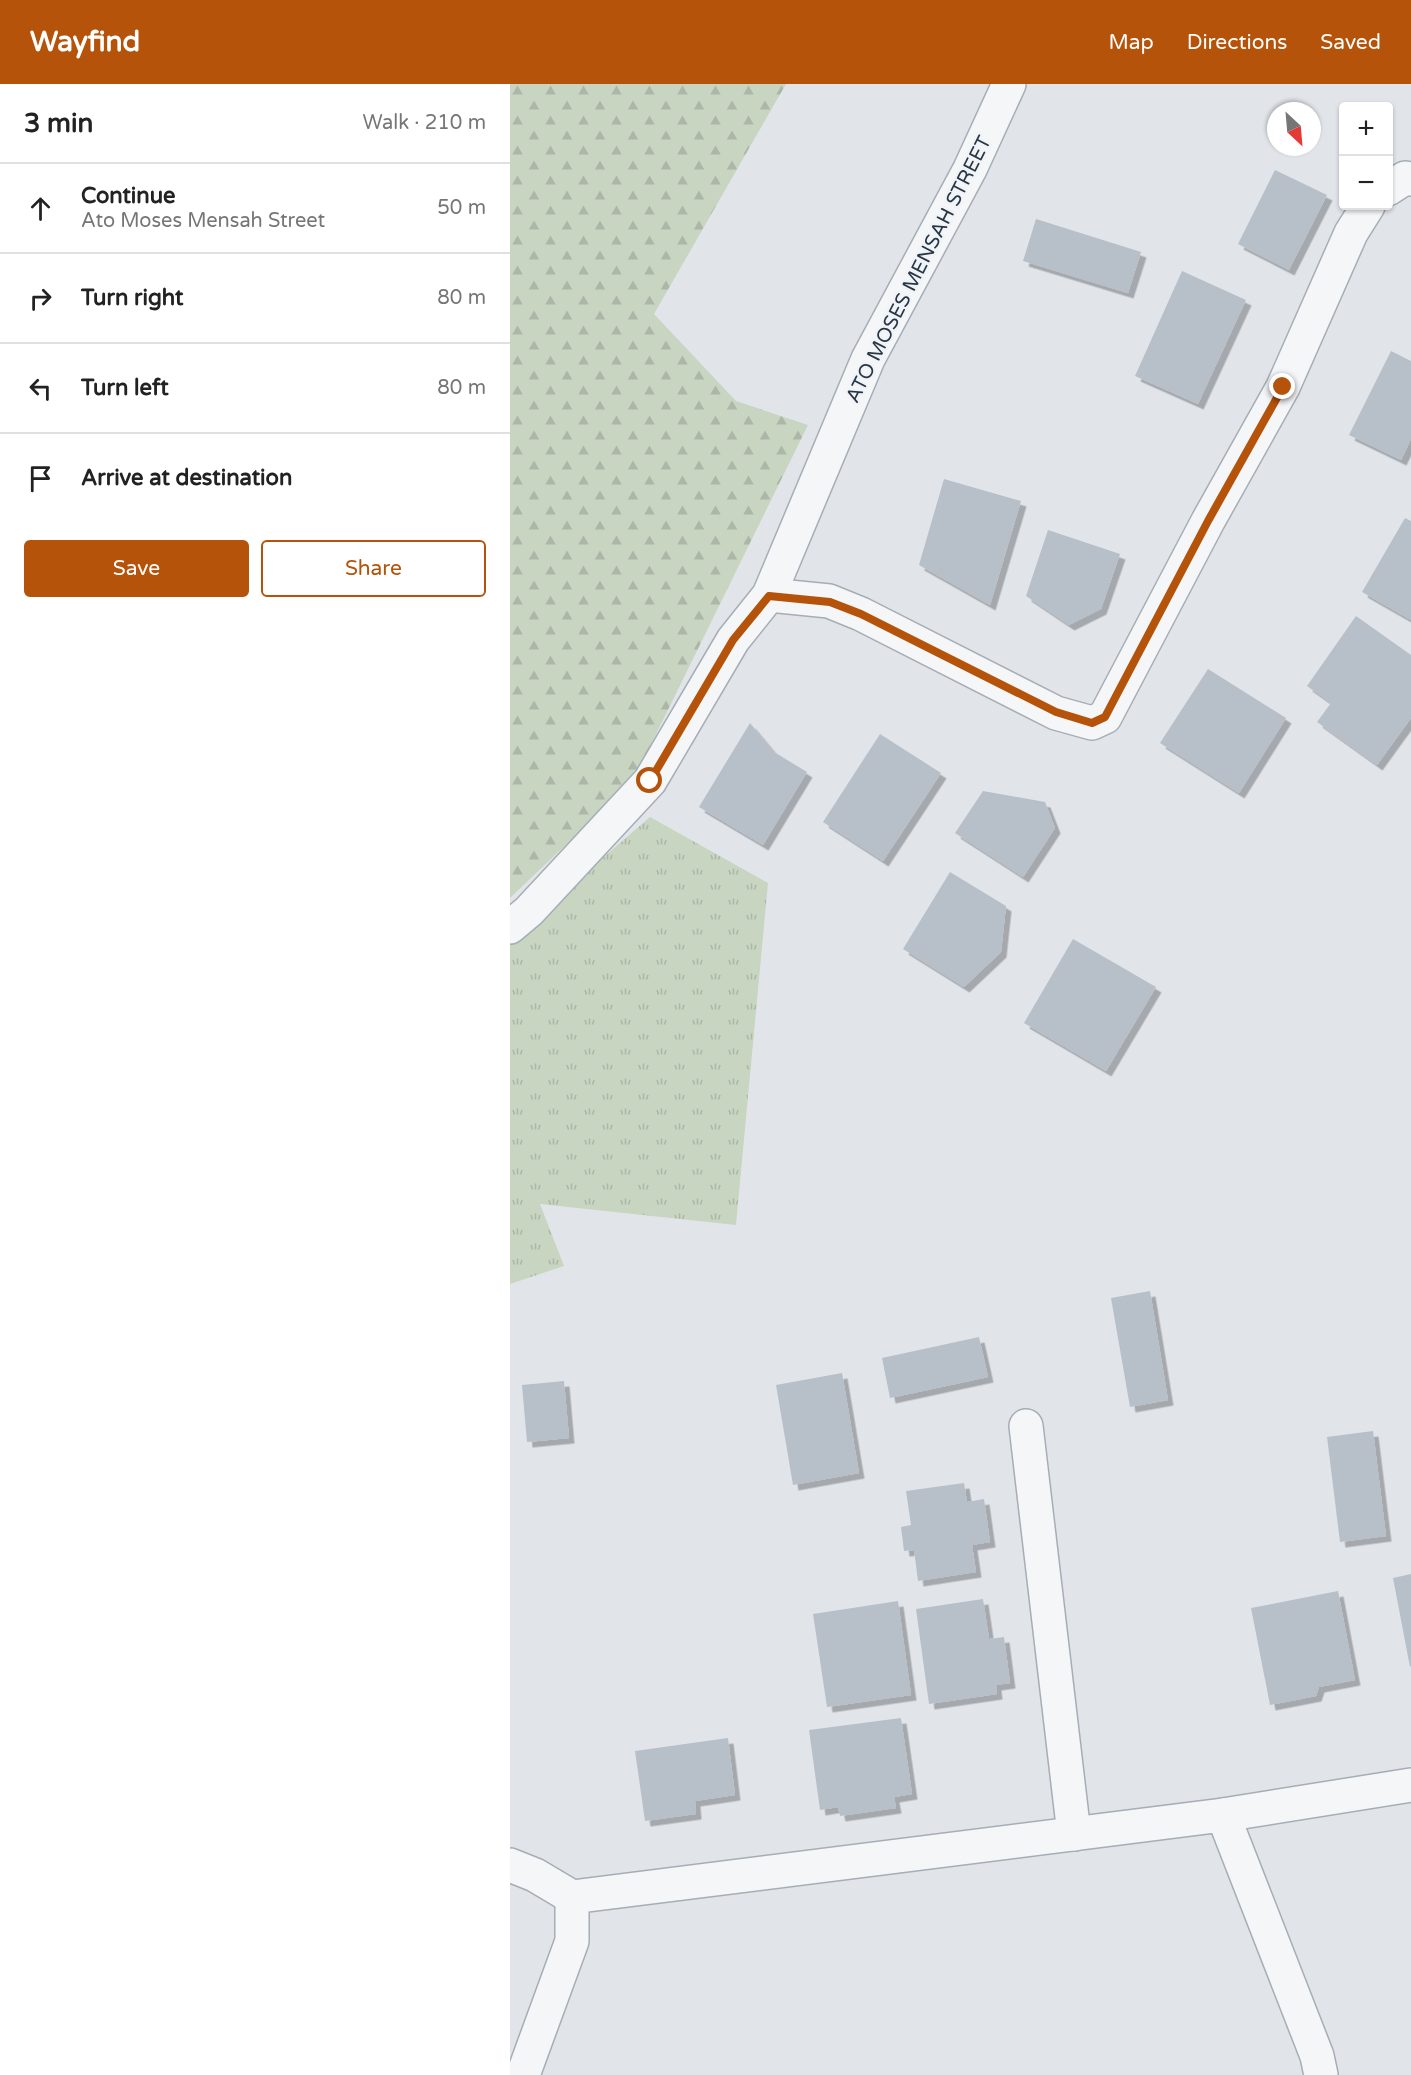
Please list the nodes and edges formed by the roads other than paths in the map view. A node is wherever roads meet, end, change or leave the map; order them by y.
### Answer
1 (1009, 84) edge
2 (1411, 179) edge
3 (1393, 186) edge
4 (1365, 210) edge
5 (769, 596) junction
6 (510, 927) edge
7 (1026, 1426) dead end
8 (1411, 1785) edge
9 (1223, 1815) junction
10 (1074, 1834) junction
11 (510, 1865) edge
12 (572, 1897) junction
13 (523, 2075) edge
14 (1321, 2075) edge

1 - 5 street, ATO MOSES MENSAH STREET
2 - 3 street
4 - 5 street
5 - 6 street, ATO MOSES MENSAH STREET
7 - 10 street
8 - 9 street
9 - 10 street
9 - 14 street
10 - 12 street
11 - 12 street
12 - 13 street

